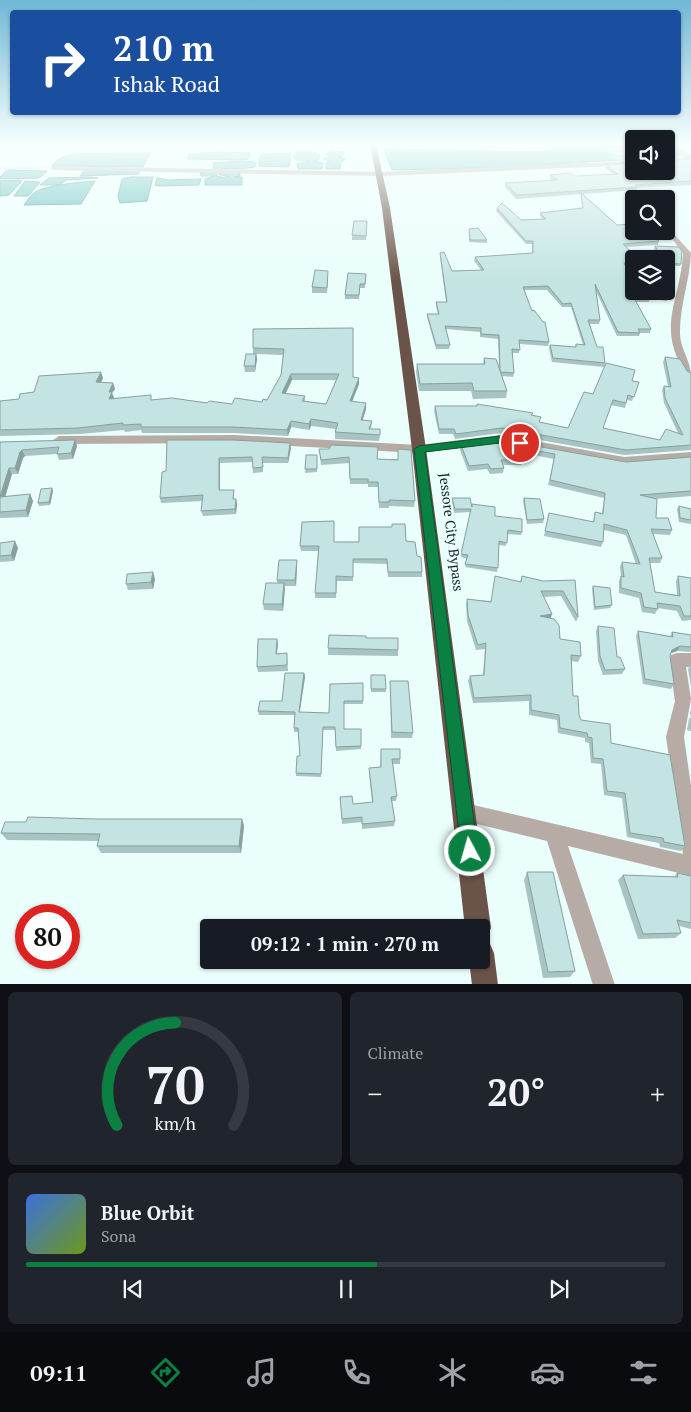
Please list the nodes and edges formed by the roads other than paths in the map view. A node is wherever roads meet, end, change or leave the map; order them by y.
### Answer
1 (383, 190) edge
2 (675, 238) edge
3 (691, 373) edge
4 (46, 441) edge
5 (419, 449) junction
6 (691, 456) edge
7 (691, 660) edge
8 (465, 812) junction
9 (554, 834) junction
10 (691, 851) edge
11 (691, 866) edge
12 (477, 919) edge
13 (483, 969) edge
14 (485, 984) edge
15 (604, 984) edge

1 - 5 highway, Jessore City Bypass
2 - 3 street
4 - 5 street
5 - 6 street
5 - 8 highway, Jessore City Bypass
7 - 10 street
8 - 9 street
8 - 12 highway, Jessore City Bypass
9 - 11 street
9 - 15 street
13 - 14 highway

